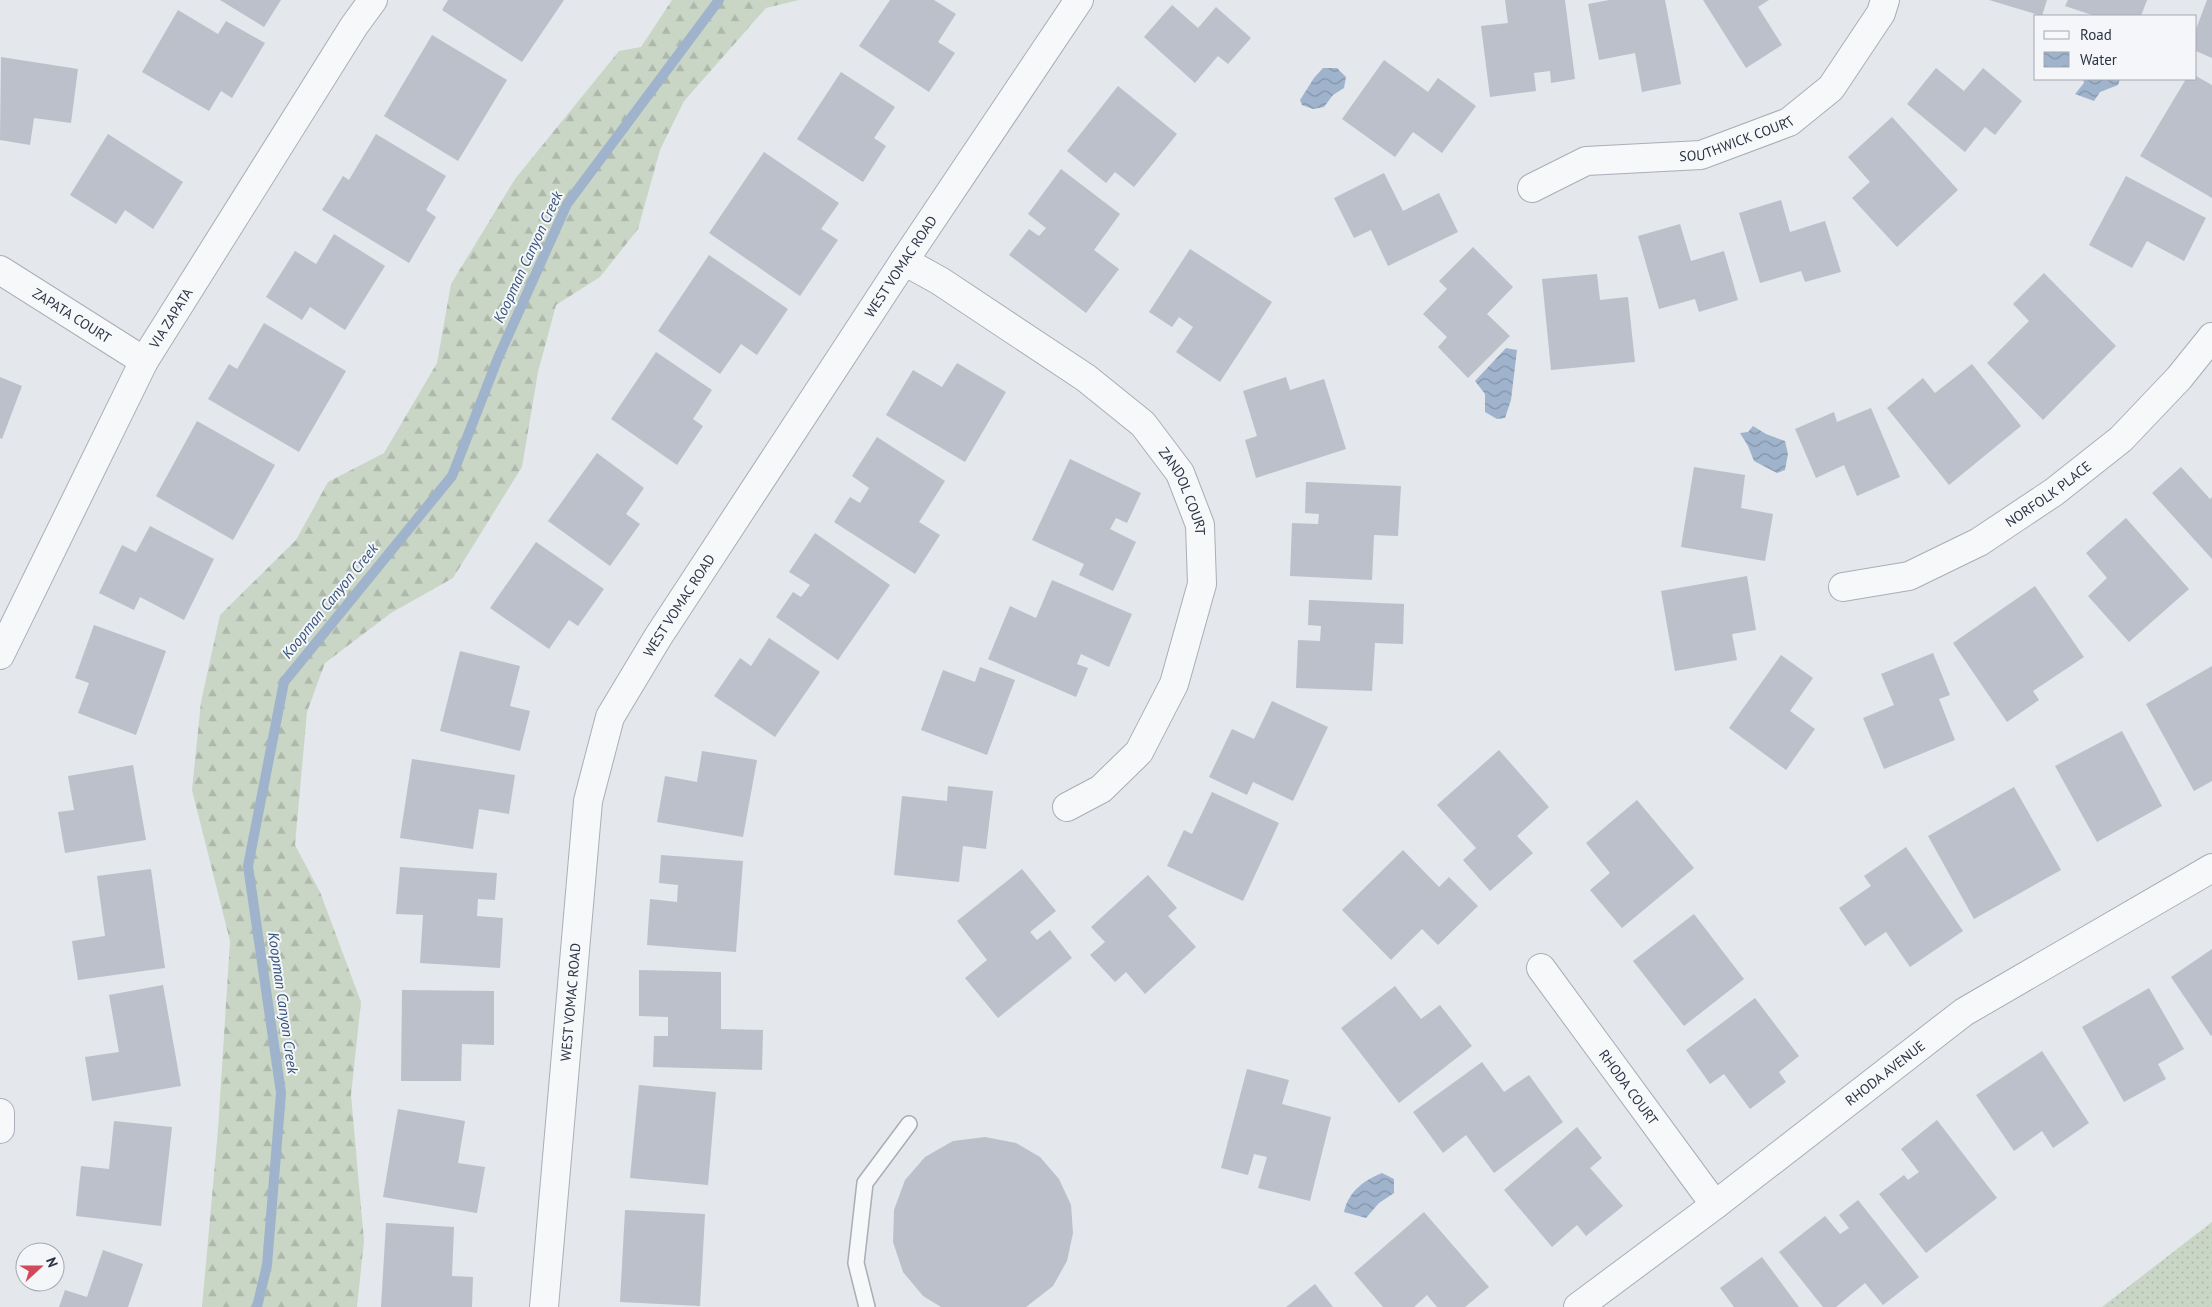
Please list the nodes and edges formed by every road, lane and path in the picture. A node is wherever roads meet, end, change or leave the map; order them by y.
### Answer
1 (373, 0) edge
2 (1079, 0) edge
3 (1885, 0) edge
4 (1532, 188) dead end
5 (904, 261) junction
6 (0, 270) edge
7 (2212, 337) edge
8 (144, 361) junction
9 (1843, 587) dead end
10 (0, 655) edge
11 (1067, 807) dead end
12 (2212, 868) edge
13 (1541, 968) dead end
14 (0, 1113) edge
15 (0, 1122) edge
16 (909, 1124) dead end
17 (0, 1129) edge
18 (1715, 1205) junction
19 (544, 1307) edge
20 (867, 1307) edge
21 (1578, 1307) edge

1 - 8 street, VIA ZAPATA
2 - 5 street, WEST VOMAC ROAD
3 - 4 street, SOUTHWICK COURT
5 - 11 street, ZANDOL COURT
5 - 19 street, WEST VOMAC ROAD
6 - 8 street, ZAPATA COURT
7 - 9 street, NORFOLK PLACE
8 - 10 street, VIA ZAPATA
12 - 18 street, RHODA AVENUE
13 - 18 street, RHODA COURT
14 - 15 street
15 - 17 street
16 - 20 lane
18 - 21 street, RHODA AVENUE

